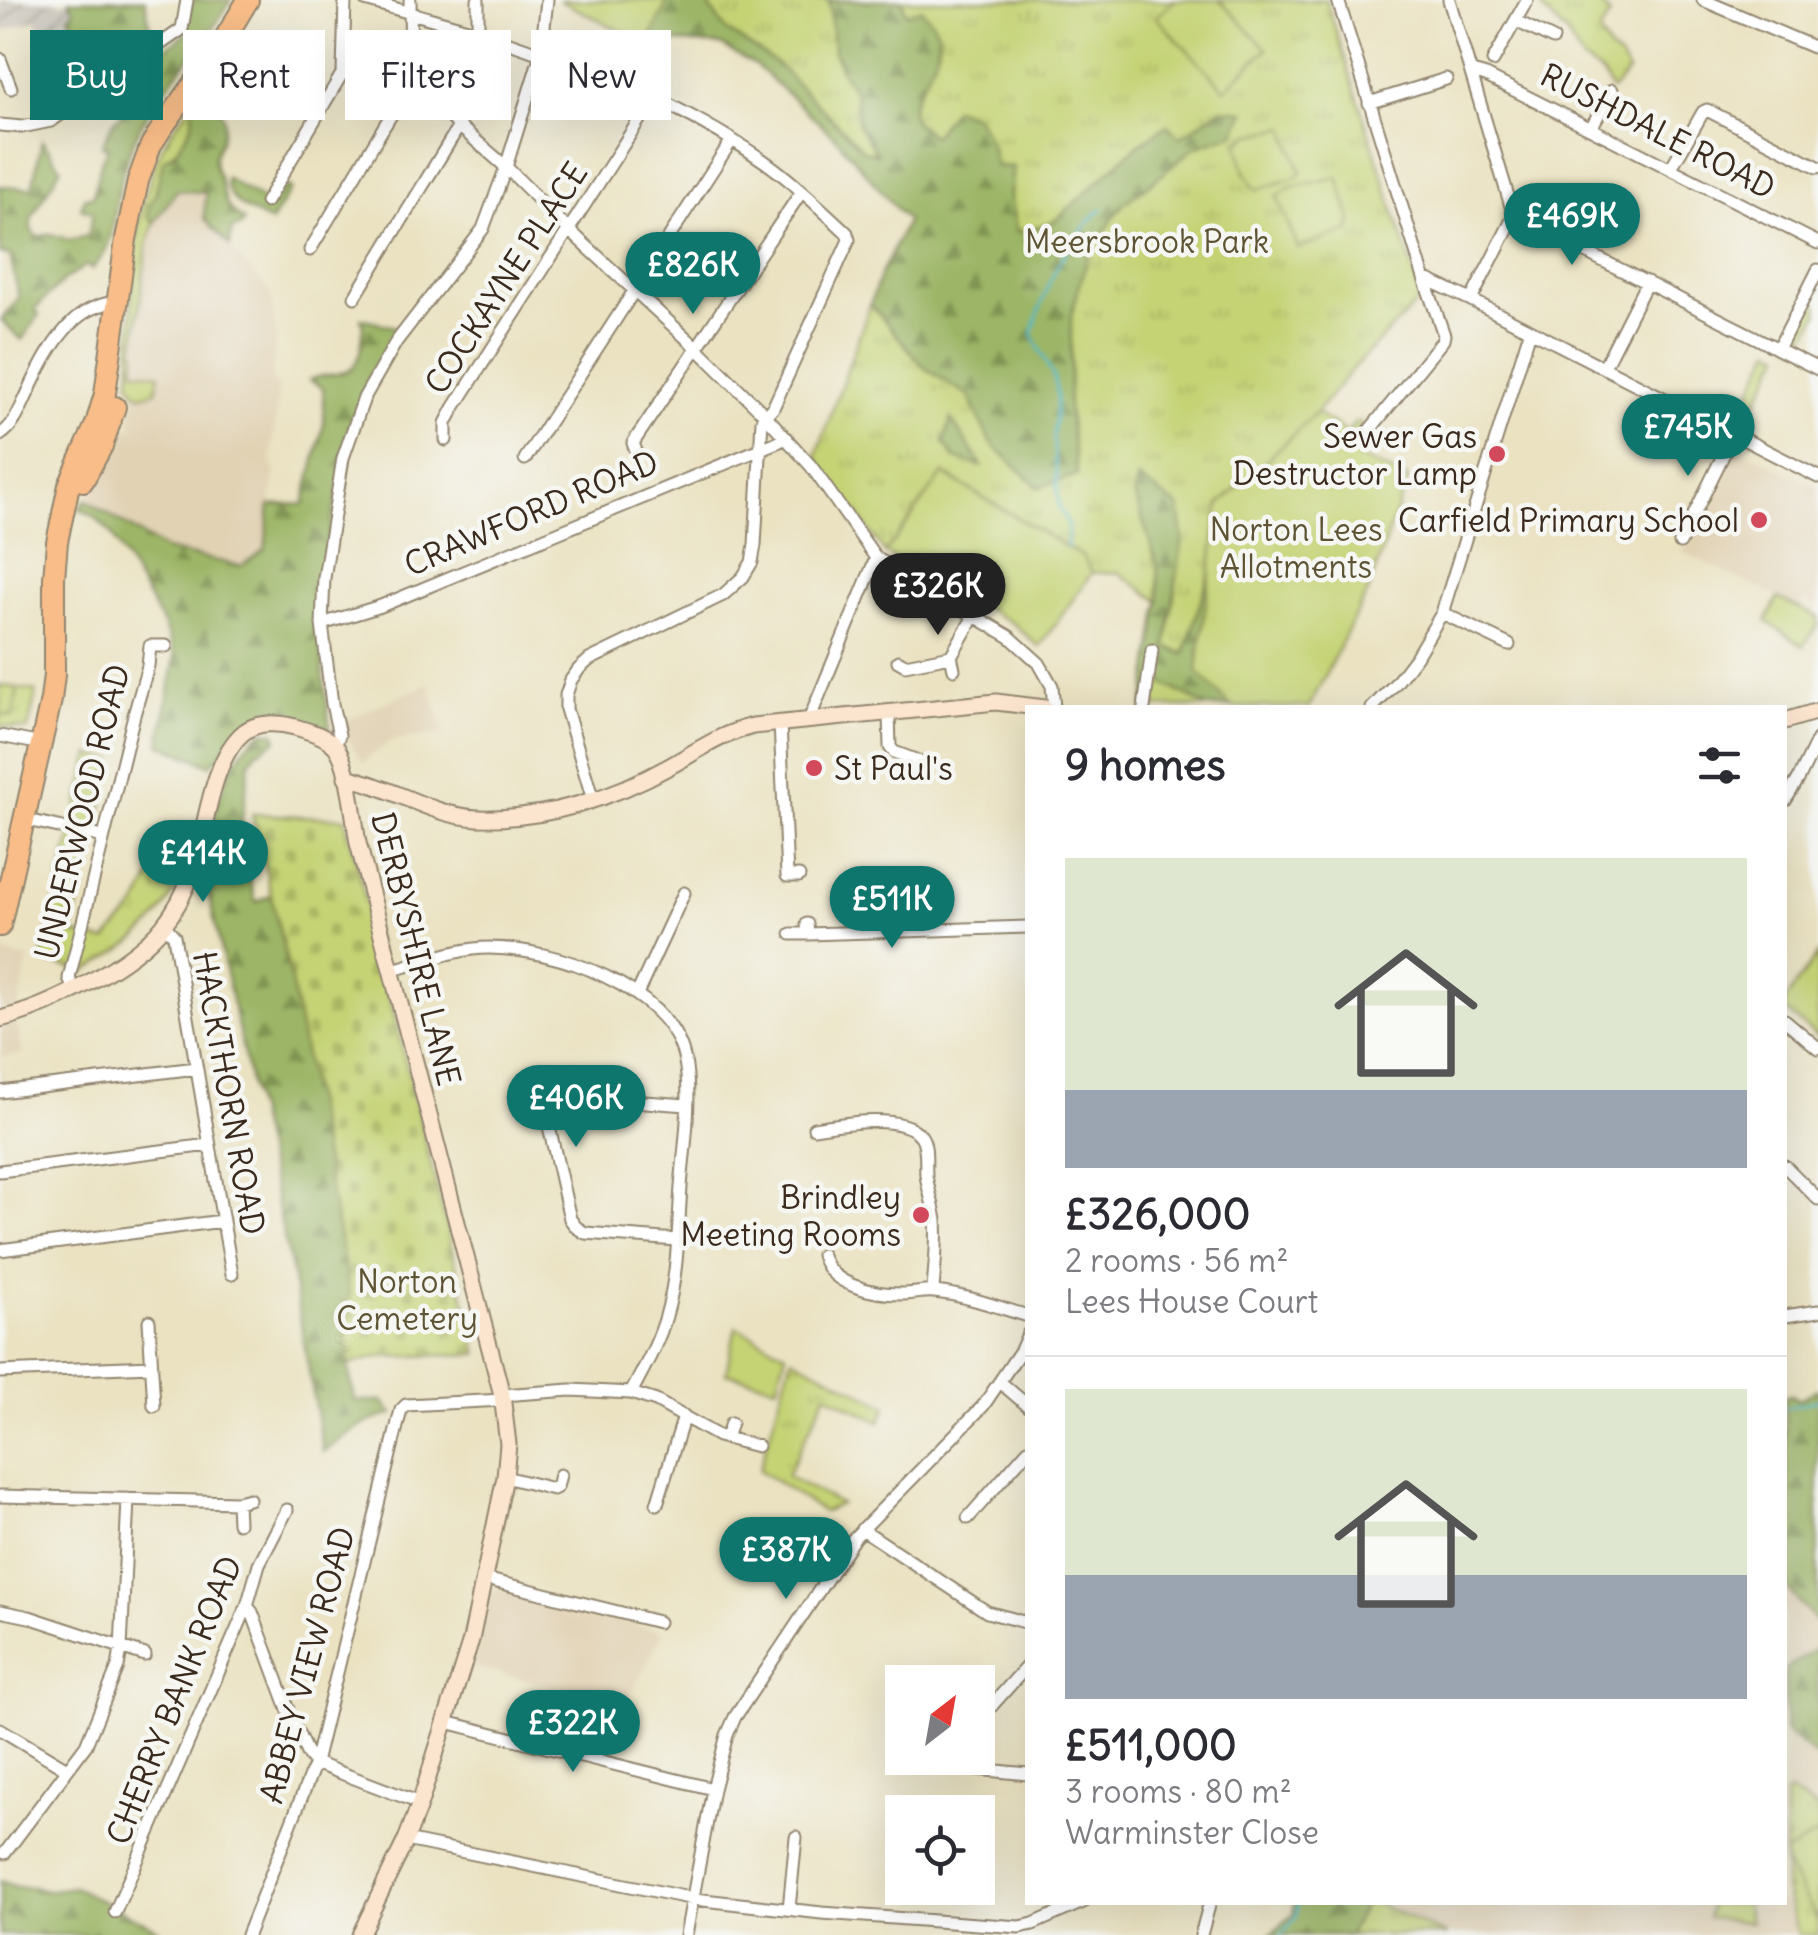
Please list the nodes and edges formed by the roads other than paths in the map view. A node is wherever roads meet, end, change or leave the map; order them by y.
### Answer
1 (187, 0) edge
2 (248, 0) edge
3 (345, 0) edge
4 (364, 0) edge
5 (478, 0) edge
6 (547, 0) edge
7 (1338, 0) edge
8 (1448, 0) edge
9 (1527, 0) edge
10 (1703, 0) edge
11 (410, 7) edge
12 (1516, 21) junction
13 (473, 30) edge
14 (478, 30) edge
15 (544, 30) edge
16 (1554, 39) dead end
17 (1818, 49) edge
18 (0, 59) edge
19 (1493, 61) dead end
20 (1472, 72) junction
21 (1446, 79) dead end
22 (531, 85) edge
23 (11, 88) dead end
24 (1612, 90) dead end
25 (1369, 103) junction
26 (671, 106) edge
27 (388, 120) edge
28 (453, 120) edge
29 (639, 120) edge
30 (0, 126) edge
31 (459, 126) junction
32 (1591, 128) junction
33 (732, 140) junction
34 (506, 167) junction
35 (1818, 167) edge
36 (1671, 168) junction
37 (802, 191) junction
38 (266, 202) dead end
39 (1514, 216) junction
40 (569, 230) junction
41 (1818, 243) edge
42 (310, 250) dead end
43 (1818, 270) edge
44 (1424, 278) junction
45 (1647, 282) junction
46 (633, 290) junction
47 (355, 296) dead end
48 (119, 300) junction
49 (1471, 300) junction
50 (1530, 331) junction
51 (697, 348) junction
52 (1778, 348) junction
53 (1604, 367) junction
54 (1818, 369) edge
55 (766, 416) junction
56 (1368, 432) dead end
57 (1734, 434) junction
58 (0, 435) edge
59 (787, 438) junction
60 (446, 440) dead end
61 (760, 450) junction
62 (636, 451) dead end
63 (525, 459) dead end
64 (1818, 477) edge
65 (1680, 542) dead end
66 (876, 558) junction
67 (1442, 613) junction
68 (974, 616) junction
69 (322, 624) junction
70 (1510, 644) dead end
71 (166, 646) dead end
72 (1152, 650) dead end
73 (898, 660) dead end
74 (1054, 705) edge
75 (1144, 705) edge
76 (1375, 705) edge
77 (1025, 706) edge
78 (1818, 713) edge
79 (889, 714) junction
80 (809, 720) junction
81 (1787, 721) edge
82 (780, 723) junction
83 (0, 736) edge
84 (1818, 739) edge
85 (42, 744) junction
86 (336, 746) junction
87 (926, 764) dead end
88 (346, 777) junction
89 (1787, 798) edge
90 (593, 800) junction
91 (24, 819) junction
92 (103, 837) junction
93 (799, 876) dead end
94 (684, 893) dead end
95 (164, 925) junction
96 (0, 926) edge
97 (1025, 927) edge
98 (791, 934) dead end
99 (392, 970) junction
100 (74, 991) junction
101 (636, 994) junction
102 (4, 1016) edge
103 (1787, 1022) edge
104 (1818, 1048) edge
105 (196, 1068) junction
106 (0, 1092) edge
107 (687, 1105) junction
108 (814, 1128) dead end
109 (209, 1144) junction
110 (1787, 1168) edge
111 (0, 1172) edge
112 (1818, 1199) edge
113 (222, 1220) junction
114 (677, 1240) junction
115 (0, 1250) edge
116 (822, 1255) dead end
117 (232, 1274) dead end
118 (933, 1292) junction
119 (1818, 1311) edge
120 (1025, 1315) edge
121 (1787, 1316) edge
122 (149, 1321) dead end
123 (1025, 1341) edge
124 (152, 1366) junction
125 (0, 1372) edge
126 (1000, 1382) junction
127 (631, 1393) junction
128 (502, 1398) junction
129 (1025, 1403) edge
130 (154, 1406) dead end
131 (684, 1416) junction
132 (731, 1423) dead end
133 (726, 1438) junction
134 (756, 1446) dead end
135 (1025, 1453) edge
136 (560, 1475) dead end
137 (505, 1477) junction
138 (0, 1496) edge
139 (128, 1499) junction
140 (657, 1504) dead end
141 (287, 1510) dead end
142 (968, 1518) dead end
143 (238, 1523) dead end
144 (862, 1529) junction
145 (485, 1579) junction
146 (247, 1606) junction
147 (0, 1611) edge
148 (658, 1622) dead end
149 (1025, 1623) edge
150 (121, 1648) junction
151 (145, 1656) dead end
152 (1025, 1668) edge
153 (995, 1703) edge
154 (446, 1722) junction
155 (0, 1729) edge
156 (314, 1763) junction
157 (67, 1769) junction
158 (995, 1771) edge
159 (1025, 1774) edge
160 (713, 1790) junction
161 (420, 1803) junction
162 (796, 1837) dead end
163 (406, 1840) junction
164 (4, 1853) dead end
165 (694, 1900) junction
166 (1076, 1905) edge
167 (1209, 1905) edge
168 (788, 1909) junction
169 (115, 1912) dead end
170 (247, 1935) edge
171 (360, 1935) edge
172 (686, 1935) edge
173 (1201, 1935) edge

1 - 30 street
2 - 48 highway
3 - 38 street
4 - 11 street
5 - 14 street
6 - 15 street, DERBYSHIRE LANE
7 - 25 street
8 - 20 street
9 - 12 street
10 - 17 street
11 - 13 street
12 - 16 street
12 - 19 street
18 - 23 street
20 - 32 street, RUSHDALE ROAD
20 - 39 street
21 - 25 street
22 - 34 street, DERBYSHIRE LANE
24 - 32 street
25 - 44 street
26 - 33 street
27 - 42 street
28 - 31 street
29 - 40 street, COCKAYNE PLACE
31 - 34 street
31 - 47 street
32 - 36 street, RUSHDALE ROAD
33 - 37 street
33 - 46 street
34 - 40 street
34 - 69 street, DERBYSHIRE LANE
35 - 36 street
36 - 41 street, RUSHDALE ROAD
37 - 51 street
37 - 55 street
39 - 45 street
39 - 49 street
40 - 46 street
40 - 60 street, COCKAYNE PLACE
43 - 52 street
44 - 49 street
44 - 56 street
45 - 52 street
45 - 53 street
46 - 51 street
46 - 63 street
48 - 58 street
48 - 85 highway
49 - 50 street
50 - 53 street
50 - 67 street
51 - 55 street
51 - 62 street
52 - 54 street
53 - 57 street
55 - 59 street
55 - 61 street
57 - 64 street
57 - 65 street
59 - 61 street, CRAWFORD ROAD
59 - 66 street
61 - 69 street, CRAWFORD ROAD
61 - 90 street
66 - 68 street
66 - 80 street
67 - 70 street
67 - 76 street
68 - 73 street
68 - 74 street
69 - 86 street, DERBYSHIRE LANE
71 - 92 street, UNDERWOOD ROAD
72 - 75 street
77 - 79 street
78 - 81 street
79 - 80 street
79 - 87 street
80 - 82 street
82 - 90 street
82 - 93 street
83 - 85 street
84 - 89 street
85 - 91 highway
86 - 88 street, DERBYSHIRE LANE
86 - 95 street
88 - 90 street
88 - 99 street, DERBYSHIRE LANE
91 - 92 street
91 - 96 highway
92 - 100 street, UNDERWOOD ROAD
94 - 101 street
95 - 100 street
95 - 105 street, HACKTHORN ROAD
97 - 98 street
99 - 101 street
99 - 128 street, DERBYSHIRE LANE
100 - 102 street
101 - 107 street
103 - 104 street
105 - 106 street
105 - 109 street, HACKTHORN ROAD
107 - 114 street
107 - 114 street
108 - 118 street
109 - 111 street
109 - 113 street, HACKTHORN ROAD
110 - 112 street
113 - 115 street
113 - 117 street, HACKTHORN ROAD
114 - 127 street
116 - 118 street
118 - 120 street
119 - 121 street
122 - 124 street
123 - 126 street
124 - 125 street
124 - 130 street
126 - 129 street
126 - 144 street
127 - 128 street
127 - 131 street
128 - 137 street, DERBYSHIRE LANE
128 - 156 street, ABBEY VIEW ROAD
131 - 133 street
131 - 140 street
132 - 133 street
133 - 134 street
135 - 142 street
136 - 137 street
137 - 145 street, DERBYSHIRE LANE
138 - 139 street
139 - 143 street
139 - 150 street
141 - 146 street, CHERRY BANK ROAD
144 - 149 street
144 - 160 street
145 - 148 street
145 - 154 street, DERBYSHIRE LANE
146 - 156 street
146 - 169 street, CHERRY BANK ROAD
147 - 150 street
150 - 151 street
150 - 157 street
152 - 153 street
154 - 160 street
154 - 161 street, DERBYSHIRE LANE
155 - 157 street
156 - 161 street
156 - 170 street, ABBEY VIEW ROAD
157 - 164 street
158 - 159 street
160 - 165 street
161 - 163 street, DERBYSHIRE LANE
162 - 168 street
163 - 165 street
163 - 171 street, DERBYSHIRE LANE
165 - 168 street
165 - 172 street
166 - 168 street
167 - 173 street

